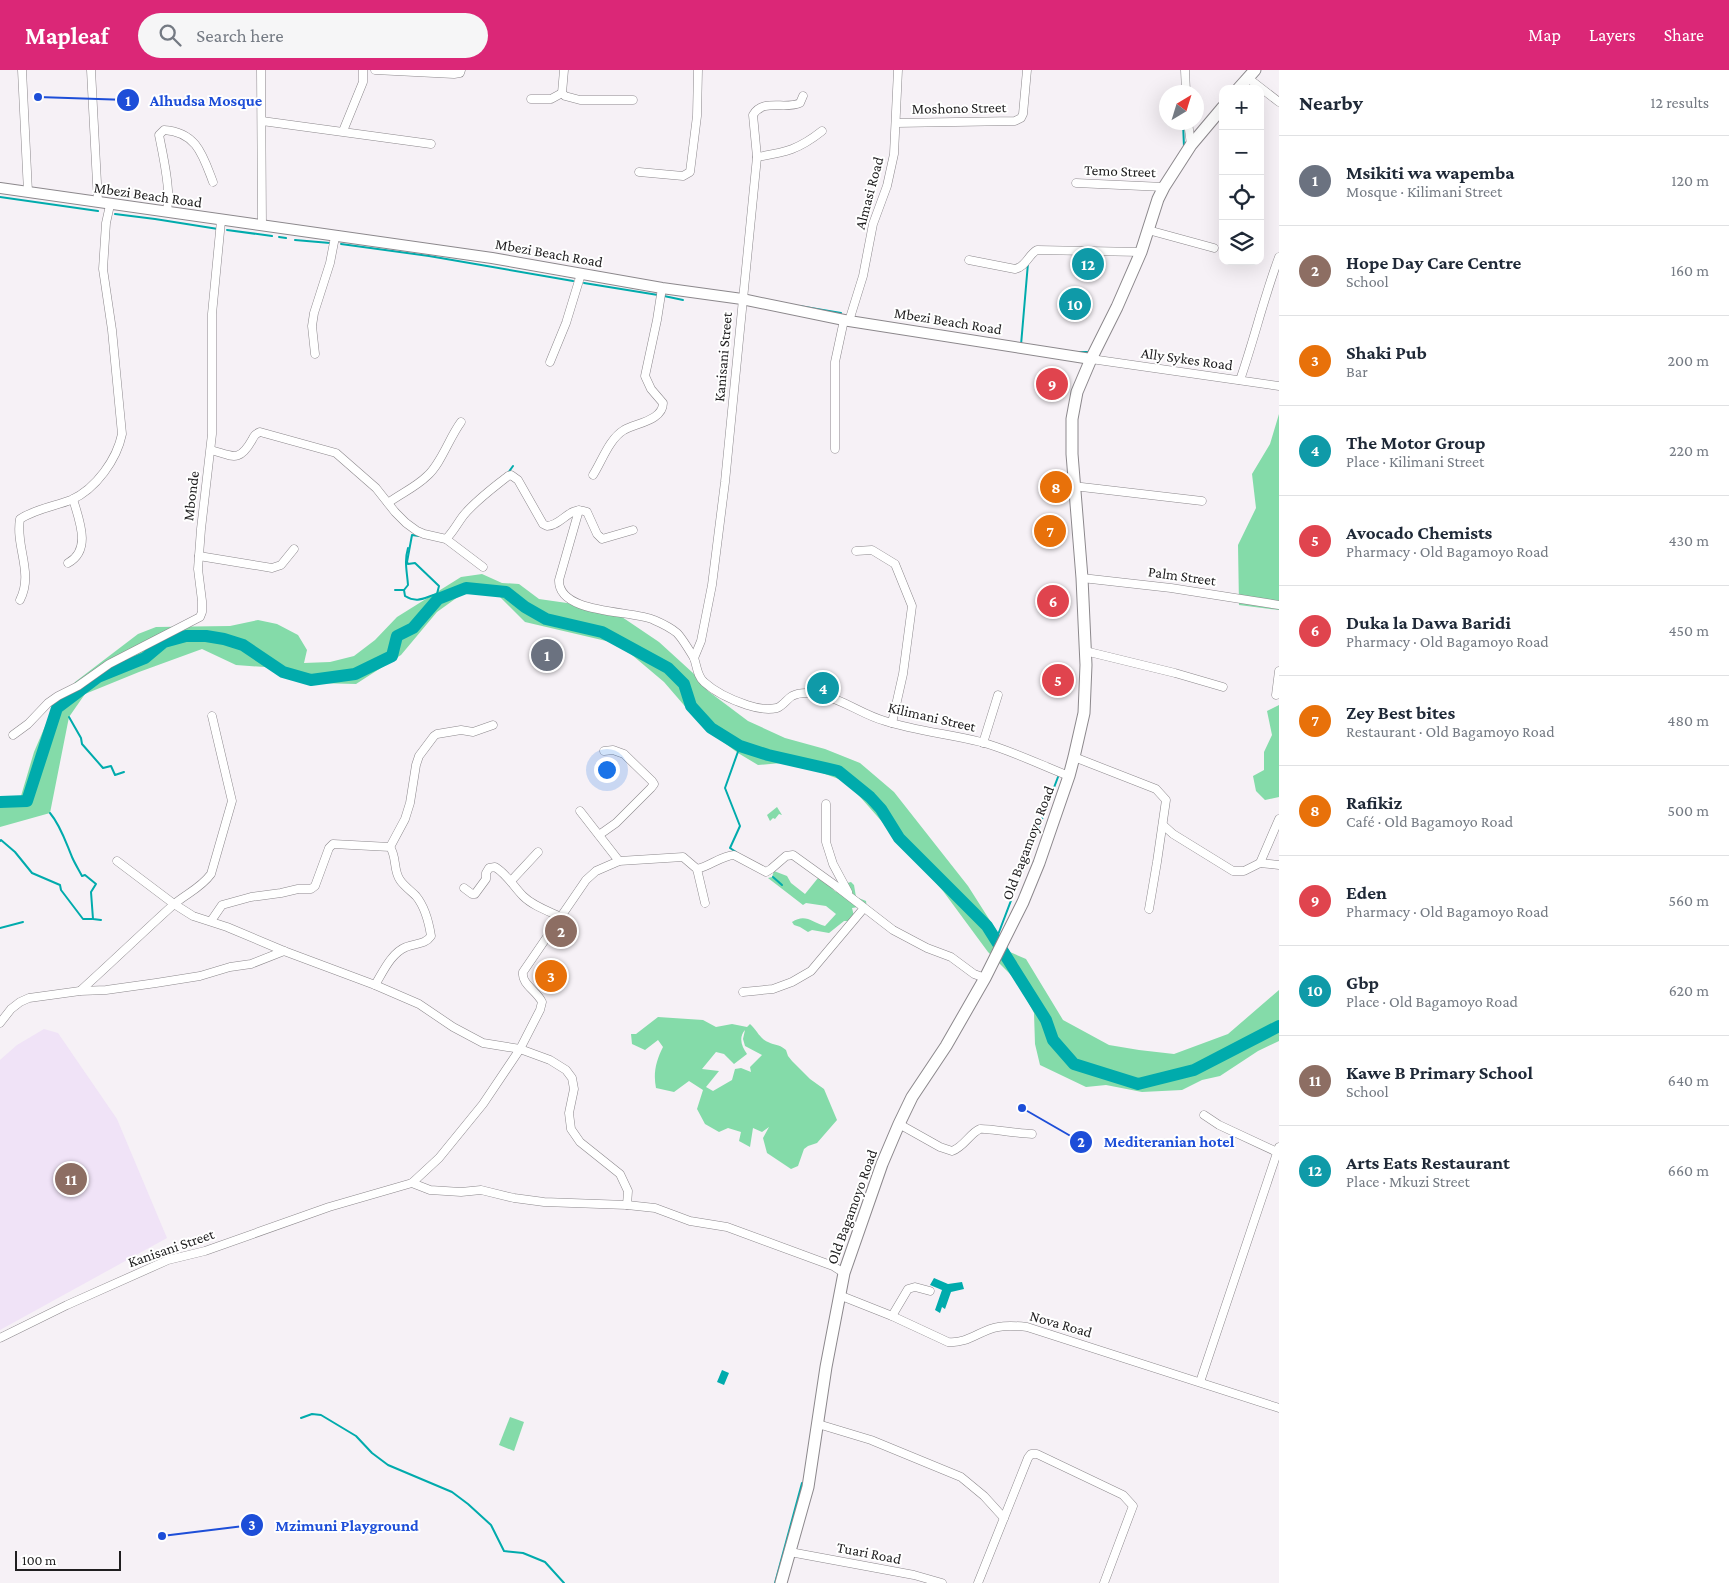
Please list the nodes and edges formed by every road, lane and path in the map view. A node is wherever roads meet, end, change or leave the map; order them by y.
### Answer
1 (22, 70) edge
2 (91, 70) edge
3 (261, 70) edge
4 (363, 70) edge
5 (375, 70) edge
6 (461, 70) edge
7 (564, 70) edge
8 (698, 70) edge
9 (898, 70) edge
10 (1027, 70) edge
11 (1185, 70) edge
12 (1251, 74) edge
13 (1186, 85) edge
14 (1241, 85) edge
15 (562, 93) junction
16 (803, 96) dead end
17 (531, 100) dead end
18 (633, 100) dead end
19 (1279, 102) edge
20 (1219, 112) edge
21 (262, 121) junction
22 (896, 123) junction
23 (1189, 130) edge
24 (343, 131) junction
25 (822, 131) dead end
26 (431, 144) dead end
27 (1191, 144) junction
28 (757, 157) junction
29 (640, 172) dead end
30 (213, 182) dead end
31 (1076, 183) dead end
32 (1164, 187) junction
33 (0, 188) edge
34 (28, 192) junction
35 (98, 202) junction
36 (110, 205) junction
37 (166, 211) junction
38 (221, 221) junction
39 (262, 226) junction
40 (1148, 230) junction
41 (335, 236) junction
42 (1214, 248) dead end
43 (1141, 252) junction
44 (1279, 256) edge
45 (969, 260) dead end
46 (581, 274) junction
47 (662, 288) junction
48 (742, 299) junction
49 (846, 320) junction
50 (314, 354) dead end
51 (1091, 359) junction
52 (550, 362) dead end
53 (1240, 380) junction
54 (1279, 386) edge
55 (461, 422) dead end
56 (835, 449) dead end
57 (211, 450) junction
58 (593, 475) dead end
59 (1073, 486) junction
60 (73, 499) junction
61 (1202, 501) dead end
62 (388, 503) junction
63 (579, 510) junction
64 (633, 530) dead end
65 (446, 539) junction
66 (294, 550) dead end
67 (856, 551) dead end
68 (199, 556) junction
69 (68, 563) dead end
70 (484, 567) dead end
71 (1082, 578) junction
72 (20, 600) dead end
73 (1279, 605) edge
74 (1085, 651) junction
75 (694, 658) junction
76 (1279, 671) edge
77 (1223, 687) dead end
78 (998, 695) dead end
79 (1276, 695) dead end
80 (212, 716) dead end
81 (892, 723) junction
82 (493, 725) dead end
83 (13, 735) dead end
84 (983, 743) junction
85 (604, 751) dead end
86 (1074, 757) junction
87 (1069, 776) junction
88 (826, 804) dead end
89 (580, 812) dead end
90 (1279, 819) edge
91 (1163, 825) junction
92 (599, 834) junction
93 (390, 847) junction
94 (538, 852) dead end
95 (117, 861) dead end
96 (619, 862) junction
97 (1260, 863) junction
98 (1279, 865) edge
99 (697, 869) junction
100 (511, 881) junction
101 (464, 888) dead end
102 (850, 896) junction
103 (705, 903) dead end
104 (174, 904) junction
105 (864, 908) junction
106 (1149, 909) dead end
107 (562, 917) junction
108 (211, 921) junction
109 (284, 951) junction
110 (985, 978) junction
111 (375, 985) junction
112 (80, 991) junction
113 (744, 992) dead end
114 (0, 1023) edge
115 (520, 1049) junction
116 (1204, 1115) dead end
117 (899, 1124) junction
118 (1032, 1134) dead end
119 (1278, 1149) edge
120 (412, 1183) junction
121 (627, 1205) junction
122 (844, 1272) junction
123 (930, 1291) dead end
124 (839, 1295) junction
125 (892, 1316) junction
126 (0, 1338) edge
127 (1200, 1382) junction
128 (1279, 1408) edge
129 (818, 1424) junction
130 (1004, 1518) junction
131 (790, 1552) junction
132 (780, 1583) edge
133 (942, 1583) edge
134 (978, 1583) edge
135 (1104, 1583) edge

1 - 34 street
2 - 35 street
3 - 21 street
4 - 24 street
5 - 6 street
7 - 15 street
8 - 29 street
9 - 22 street, Almasi Road
10 - 22 street, Moshono Street
11 - 13 street
12 - 14 main road
12 - 19 street
15 - 17 street
15 - 18 street
16 - 28 street, Kanisani Street
20 - 27 main road, Old Bagamoyo Road
21 - 24 street
21 - 39 street
22 - 49 street, Almasi Road
23 - 27 street
24 - 26 street
25 - 28 street
27 - 32 main road, Old Bagamoyo Road
28 - 48 street, Kanisani Street
30 - 37 street
31 - 32 street, Temo Street
32 - 40 main road, Old Bagamoyo Road
33 - 34 main road, Mbezi Beach Road
34 - 35 main road, Mbezi Beach Road
35 - 36 main road, Mbezi Beach Road
36 - 37 main road, Mbezi Beach Road
36 - 60 street
37 - 38 main road, Mbezi Beach Road
38 - 39 main road, Mbezi Beach Road
38 - 57 street, Mbonde
39 - 41 main road, Mbezi Beach Road
40 - 42 street
40 - 43 main road, Old Bagamoyo Road
41 - 46 main road, Mbezi Beach Road
41 - 50 street
43 - 45 street
43 - 51 main road, Old Bagamoyo Road
44 - 53 street
46 - 47 main road, Mbezi Beach Road
46 - 52 street
47 - 48 main road, Mbezi Beach Road
47 - 58 street
48 - 49 main road, Mbezi Beach Road
48 - 75 street, Kanisani Street
49 - 51 main road, Mbezi Beach Road
49 - 56 street, Almasi Road
51 - 53 street, Ally Sykes Road
51 - 59 main road, Old Bagamoyo Road
53 - 54 street, Ally Sykes Road
55 - 62 street
57 - 62 street
57 - 68 street, Mbonde
59 - 61 street
59 - 71 main road, Old Bagamoyo Road
60 - 69 street
60 - 72 street
62 - 65 street
63 - 64 street
63 - 65 street
63 - 75 street, Kilimani Street
65 - 70 street
66 - 68 street
67 - 81 street
68 - 83 street, Mbonde
71 - 73 street, Palm Street
71 - 74 main road, Old Bagamoyo Road
74 - 77 street
74 - 86 main road, Old Bagamoyo Road
75 - 81 street, Kilimani Street
76 - 79 street
78 - 84 street
80 - 104 street
81 - 84 street, Kilimani Street
82 - 93 street
84 - 87 street, Kilimani Street
85 - 92 street
86 - 87 main road, Old Bagamoyo Road
86 - 91 street
87 - 110 main road, Old Bagamoyo Road
88 - 102 street
89 - 92 street
90 - 97 street
91 - 97 street
91 - 106 street
92 - 96 street
93 - 108 street
93 - 111 street
94 - 100 street
95 - 104 street
96 - 99 street
96 - 107 street
97 - 98 street
99 - 102 street
99 - 103 street
100 - 101 street
100 - 107 street
102 - 105 street
104 - 108 street
104 - 112 street
105 - 110 street
105 - 113 street
107 - 115 street
108 - 109 street
109 - 111 street
109 - 112 street
110 - 117 main road, Old Bagamoyo Road
111 - 115 street
112 - 114 street
115 - 120 street
115 - 121 street
116 - 119 street
117 - 118 street
117 - 122 main road, Old Bagamoyo Road
119 - 127 street
120 - 121 street
120 - 126 street, Kanisani Street
121 - 122 street
122 - 124 main road, Old Bagamoyo Road
123 - 125 street
124 - 125 street, Nova Road
124 - 129 main road, Old Bagamoyo Road
125 - 127 street, Nova Road
127 - 128 street, Nova Road
129 - 130 street
129 - 131 main road, Old Bagamoyo Road
130 - 134 street
130 - 135 street
131 - 132 main road, Old Bagamoyo Road
131 - 133 street, Tuari Road

